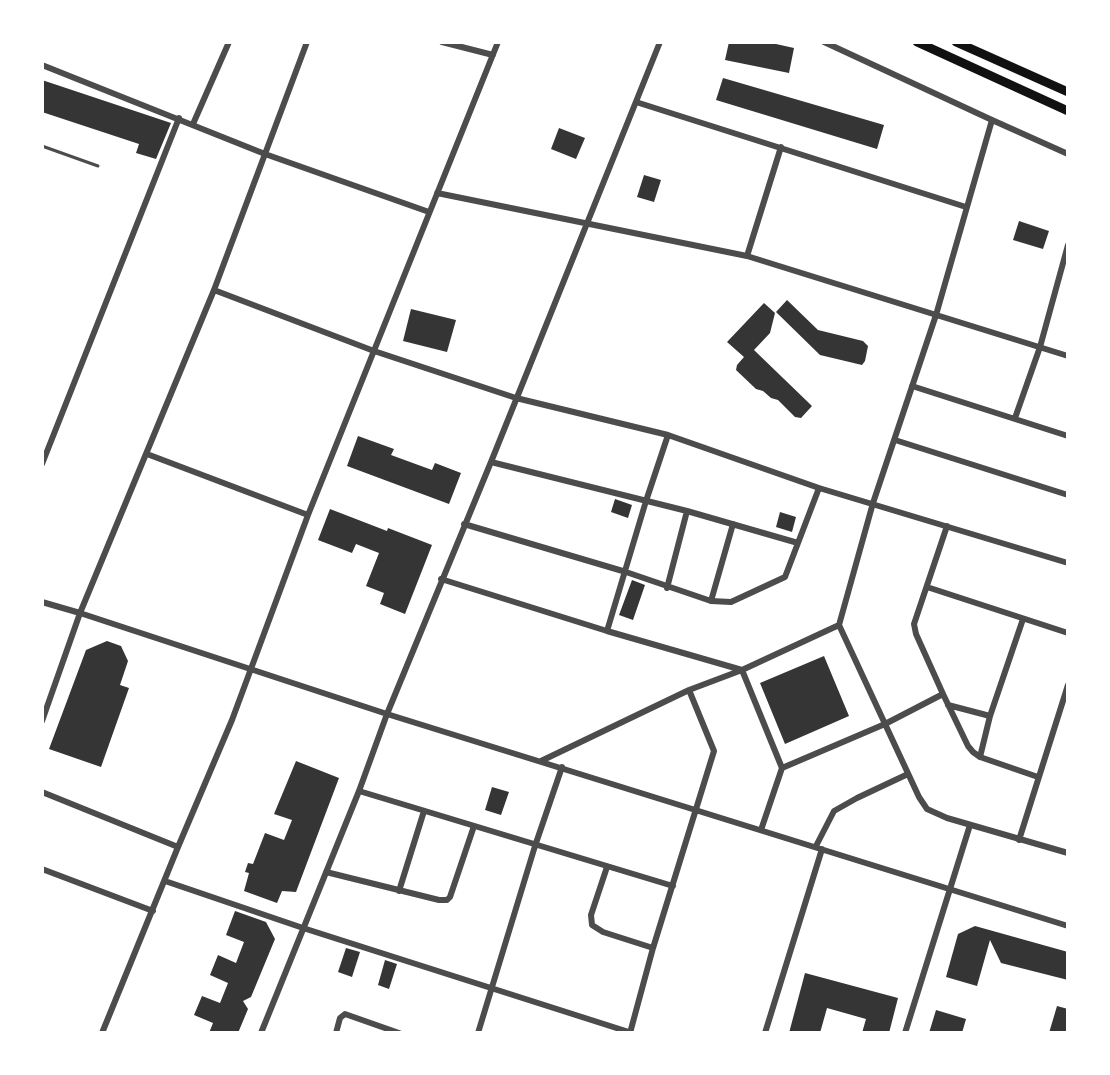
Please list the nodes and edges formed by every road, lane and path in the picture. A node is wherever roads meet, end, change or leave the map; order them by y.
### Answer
1 (229, 42) edge
2 (307, 42) edge
3 (442, 42) edge
4 (498, 42) edge
5 (660, 42) edge
6 (824, 42) edge
7 (917, 42) edge
8 (956, 42) edge
9 (493, 55) junction
10 (42, 65) edge
11 (1068, 92) edge
12 (636, 102) junction
13 (1068, 111) edge
14 (179, 118) junction
15 (992, 120) junction
16 (193, 124) junction
17 (42, 146) edge
18 (781, 147) junction
19 (265, 154) junction
20 (1068, 154) edge
21 (98, 166) dead end
22 (437, 193) junction
23 (966, 207) junction
24 (429, 212) junction
25 (587, 225) junction
26 (1068, 245) edge
27 (747, 256) junction
28 (1064, 276) edge
29 (214, 290) junction
30 (936, 315) junction
31 (1040, 347) junction
32 (374, 351) junction
33 (1068, 356) edge
34 (912, 386) junction
35 (516, 398) junction
36 (1015, 418) junction
37 (668, 435) junction
38 (1068, 436) edge
39 (895, 440) junction
40 (147, 454) junction
41 (491, 462) junction
42 (42, 464) edge
43 (819, 488) junction
44 (1068, 495) edge
45 (646, 501) junction
46 (873, 503) junction
47 (687, 511) junction
48 (308, 515) junction
49 (464, 524) junction
50 (733, 524) junction
51 (947, 526) junction
52 (798, 543) junction
53 (1068, 563) edge
54 (626, 572) junction
55 (441, 579) junction
56 (927, 587) junction
57 (667, 588) junction
58 (711, 601) junction
59 (42, 602) edge
60 (80, 613) junction
61 (1023, 619) junction
62 (839, 625) junction
63 (607, 631) junction
64 (1068, 633) edge
65 (252, 670) junction
66 (742, 670) junction
67 (1068, 685) edge
68 (689, 690) junction
69 (943, 694) junction
70 (948, 705) junction
71 (387, 714) junction
72 (990, 716) junction
73 (42, 721) edge
74 (885, 724) junction
75 (980, 757) junction
76 (541, 761) junction
77 (562, 767) junction
78 (782, 768) junction
79 (908, 774) junction
80 (1038, 777) junction
81 (359, 791) junction
82 (42, 792) edge
83 (696, 810) junction
84 (424, 811) junction
85 (970, 825) junction
86 (474, 826) junction
87 (761, 830) junction
88 (1019, 840) junction
89 (535, 846) junction
90 (178, 847) junction
91 (819, 848) junction
92 (1068, 853) edge
93 (607, 867) junction
94 (42, 869) edge
95 (326, 872) junction
96 (165, 881) junction
97 (673, 886) junction
98 (949, 890) junction
99 (399, 891) junction
100 (153, 911) junction
101 (1068, 926) edge
102 (303, 928) junction
103 (653, 948) junction
104 (491, 988) junction
105 (102, 1033) edge
106 (261, 1033) edge
107 (336, 1033) edge
108 (399, 1033) edge
109 (478, 1033) edge
110 (631, 1033) edge
111 (765, 1033) edge
112 (905, 1033) edge

1 - 16 street
2 - 19 street
3 - 9 street
4 - 9 street
5 - 12 street
6 - 15 street
7 - 13 main road
8 - 11 main road
9 - 22 street
10 - 14 street
12 - 18 street
12 - 25 street
14 - 16 street
14 - 42 street
15 - 20 street
15 - 23 street
16 - 19 street
17 - 21 lane
18 - 23 street
18 - 27 street
19 - 24 street
19 - 29 street
22 - 24 street
22 - 25 street
23 - 30 street
24 - 32 street
25 - 27 street
25 - 35 street
26 - 28 street
27 - 30 street
28 - 31 street
29 - 32 street
29 - 40 street
30 - 31 street
30 - 34 street
31 - 33 street
31 - 36 street
32 - 35 street
32 - 48 street
34 - 36 street
34 - 39 street
35 - 37 street
35 - 41 street
36 - 38 street
37 - 43 street
37 - 45 street
39 - 44 street
39 - 46 street
40 - 48 street
40 - 60 street
41 - 45 street
41 - 49 street
43 - 46 street
43 - 52 street
45 - 47 street
45 - 54 street
46 - 51 street
46 - 62 street
47 - 50 street
47 - 57 street
48 - 65 street
49 - 54 street
49 - 55 street
50 - 52 street
50 - 58 street
51 - 53 street
51 - 56 street
52 - 58 street
54 - 57 street
54 - 63 street
55 - 63 street
55 - 71 street
56 - 61 street
56 - 69 street
57 - 58 street
59 - 60 street
60 - 65 street
60 - 73 street
61 - 64 street
61 - 72 street
62 - 66 street
62 - 74 street
63 - 66 street
65 - 71 street
65 - 90 street
66 - 68 street
66 - 78 street
67 - 80 street
68 - 76 street
68 - 83 street
69 - 70 street
69 - 74 street
70 - 72 street
70 - 75 street
71 - 76 street
71 - 81 street
72 - 75 street
74 - 78 street
74 - 79 street
75 - 80 street
76 - 77 street
77 - 83 street
77 - 89 street
78 - 87 street
79 - 85 street
79 - 91 street
80 - 88 street
81 - 84 street
81 - 95 street
82 - 90 street
83 - 87 street
83 - 97 street
84 - 86 street
84 - 99 street
85 - 88 street
85 - 98 street
86 - 89 street
86 - 99 street
87 - 91 street
88 - 92 street
89 - 93 street
89 - 104 street
90 - 96 street
91 - 98 street
91 - 111 street
93 - 97 street
93 - 103 street
94 - 100 street
95 - 99 street
95 - 102 street
96 - 100 street
96 - 102 street
97 - 103 street
98 - 101 street
98 - 112 street
100 - 105 street
102 - 104 street
102 - 106 street
103 - 110 street
104 - 109 street
104 - 110 street
107 - 108 street

